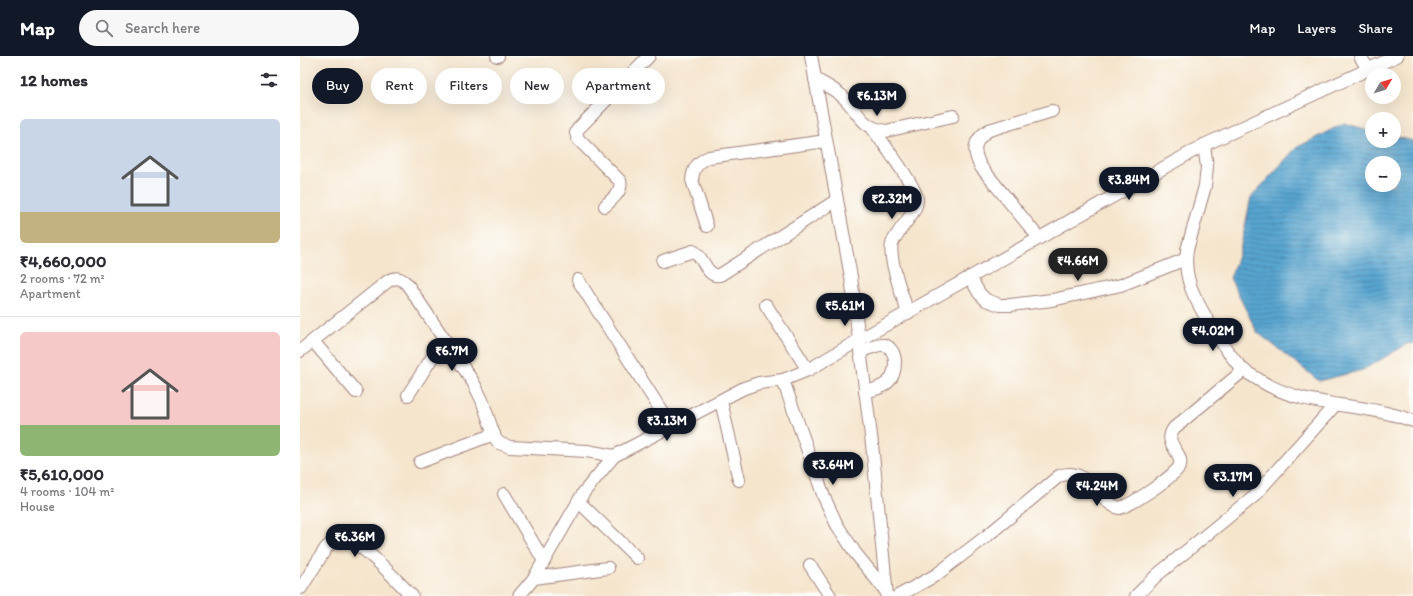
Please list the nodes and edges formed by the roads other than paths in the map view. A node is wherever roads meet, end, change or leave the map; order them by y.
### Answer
1 (649, 56) edge
2 (811, 56) edge
3 (1360, 56) edge
4 (1397, 56) edge
5 (1367, 68) edge
6 (1370, 68) edge
7 (1365, 70) edge
8 (815, 79) junction
9 (1052, 111) dead end
10 (953, 116) dead end
11 (873, 129) junction
12 (826, 141) junction
13 (1204, 145) junction
14 (837, 200) junction
15 (605, 206) dead end
16 (707, 226) dead end
17 (1039, 238) junction
18 (1186, 259) junction
19 (663, 261) dead end
20 (970, 278) junction
21 (578, 280) dead end
22 (766, 305) dead end
23 (908, 313) junction
24 (444, 339) junction
25 (313, 341) junction
26 (859, 346) junction
27 (300, 351) edge
28 (808, 370) junction
29 (1244, 370) junction
30 (783, 380) junction
31 (356, 392) dead end
32 (865, 392) junction
33 (408, 395) dead end
34 (721, 401) junction
35 (1335, 405) junction
36 (1413, 421) edge
37 (671, 426) junction
38 (494, 434) junction
39 (614, 456) junction
40 (420, 462) dead end
41 (739, 480) dead end
42 (504, 494) dead end
43 (578, 502) junction
44 (637, 558) dead end
45 (544, 561) junction
46 (810, 565) dead end
47 (608, 568) dead end
48 (534, 578) junction
49 (301, 588) dead end
50 (887, 594) edge
51 (412, 596) edge
52 (519, 596) edge
53 (830, 596) edge
54 (898, 596) edge
55 (1136, 596) edge

1 - 15 street
2 - 8 street
3 - 5 street
4 - 6 street
7 - 13 street
8 - 11 street
8 - 12 street
9 - 17 street
10 - 11 street
11 - 23 street
12 - 14 street
12 - 16 street
13 - 17 street
13 - 18 street
14 - 19 street
14 - 26 street
17 - 20 street
18 - 20 street
18 - 29 street
20 - 23 street
21 - 37 street
22 - 28 street
23 - 26 street
24 - 25 street
24 - 33 street
24 - 38 street
25 - 27 street
25 - 31 street
26 - 28 street
26 - 32 street
26 - 32 street
28 - 30 street
29 - 35 street
29 - 54 street
30 - 34 street
30 - 50 street
32 - 50 street
34 - 37 street
34 - 41 street
35 - 36 street
35 - 55 street
37 - 39 street
38 - 39 street
38 - 40 street
39 - 43 street
42 - 45 street
43 - 44 street
43 - 45 street
45 - 48 street
46 - 53 street
47 - 48 street
48 - 52 street
49 - 51 street

